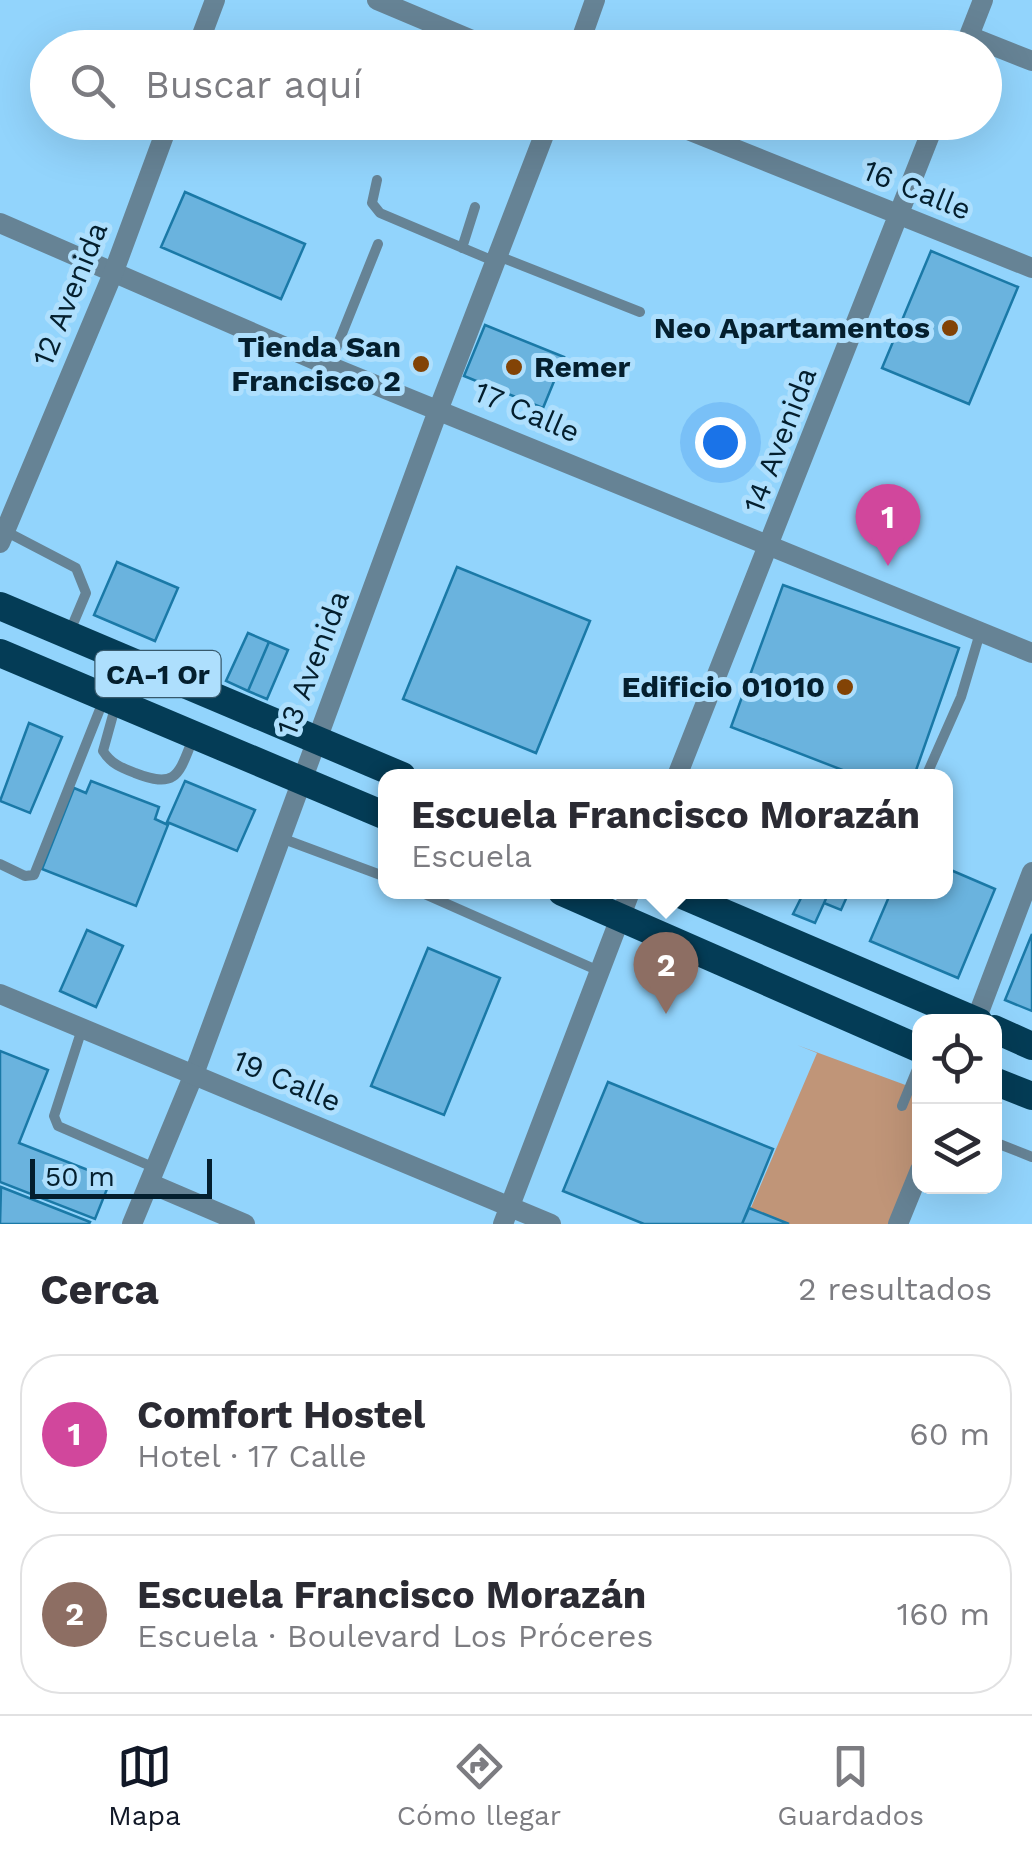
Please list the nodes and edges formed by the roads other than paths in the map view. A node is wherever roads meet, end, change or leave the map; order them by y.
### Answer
1 (214, 0) edge
2 (377, 0) edge
3 (595, 0) edge
4 (983, 0) edge
5 (203, 30) edge
6 (448, 30) edge
7 (584, 30) edge
8 (972, 30) edge
9 (1002, 52) edge
10 (1032, 61) edge
11 (162, 140) edge
12 (542, 140) edge
13 (713, 140) edge
14 (928, 140) edge
15 (377, 180) dead end
16 (475, 207) dead end
17 (898, 215) junction
18 (0, 223) edge
19 (378, 244) dead end
20 (462, 248) junction
21 (498, 259) junction
22 (1032, 268) edge
23 (114, 271) junction
24 (640, 312) dead end
25 (329, 366) junction
26 (439, 408) junction
27 (2, 537) edge
28 (771, 547) junction
29 (0, 606) edge
30 (980, 632) junction
31 (68, 636) junction
32 (0, 653) edge
33 (1032, 653) edge
34 (110, 701) junction
35 (195, 735) junction
36 (316, 741) junction
37 (385, 769) edge
38 (679, 769) edge
39 (929, 769) edge
40 (301, 779) junction
41 (378, 813) edge
42 (280, 837) junction
43 (0, 864) edge
44 (1032, 872) edge
45 (378, 873) edge
46 (436, 899) edge
47 (599, 899) edge
48 (691, 899) edge
49 (625, 904) edge
50 (599, 971) junction
51 (0, 994) edge
52 (962, 1014) edge
53 (986, 1014) edge
54 (82, 1028) junction
55 (1002, 1032) edge
56 (912, 1044) edge
57 (1032, 1046) edge
58 (194, 1074) junction
59 (912, 1082) edge
60 (1002, 1083) edge
61 (1032, 1096) edge
62 (902, 1106) dead end
63 (1002, 1145) edge
64 (1032, 1157) edge
65 (152, 1176) junction
66 (912, 1190) edge
67 (506, 1215) edge
68 (132, 1224) edge
69 (245, 1224) edge
70 (551, 1224) edge
71 (898, 1224) edge

1 - 5 street
2 - 6 street
3 - 7 street
4 - 8 street
9 - 10 street
11 - 23 street, 12 Avenida
12 - 21 street, 13 Avenida
13 - 17 street, 16 Calle
14 - 17 street, 14 Avenida
15 - 20 lane
16 - 20 lane
17 - 22 street, 16 Calle
17 - 28 street, 14 Avenida
18 - 23 street, 17 Calle
19 - 25 lane
20 - 21 lane
21 - 24 lane
21 - 26 street, 13 Avenida
23 - 25 street, 17 Calle
23 - 27 street, 12 Avenida
25 - 26 street, 17 Calle
26 - 28 street, 17 Calle
26 - 36 street, 13 Avenida
27 - 31 lane
28 - 30 street, 17 Calle
28 - 38 street, 14 Avenida
29 - 31 highway, CA-1 Or
30 - 33 street, 17 Calle
30 - 39 lane
31 - 36 highway, CA-1 Or
32 - 34 highway, CA-1 Or
34 - 35 highway, CA-1 Or
34 - 35 lane
34 - 43 lane
35 - 40 highway, CA-1 Or
36 - 37 highway, CA-1 Or
36 - 40 street, 13 Avenida
40 - 41 highway, CA-1 Or
40 - 42 street, 13 Avenida
42 - 45 lane
42 - 58 street, 13 Avenida
44 - 53 street
46 - 50 lane
47 - 49 highway
48 - 52 highway
49 - 50 street
49 - 56 highway
50 - 67 street
51 - 54 street, 19 Calle
54 - 58 street, 19 Calle
54 - 65 lane
55 - 57 highway
58 - 65 street, 13 Avenida
58 - 67 street, 19 Calle
59 - 62 lane
60 - 61 highway
63 - 64 lane
65 - 68 street, 13 Avenida
65 - 69 street
66 - 71 street
67 - 70 street, 19 Calle

